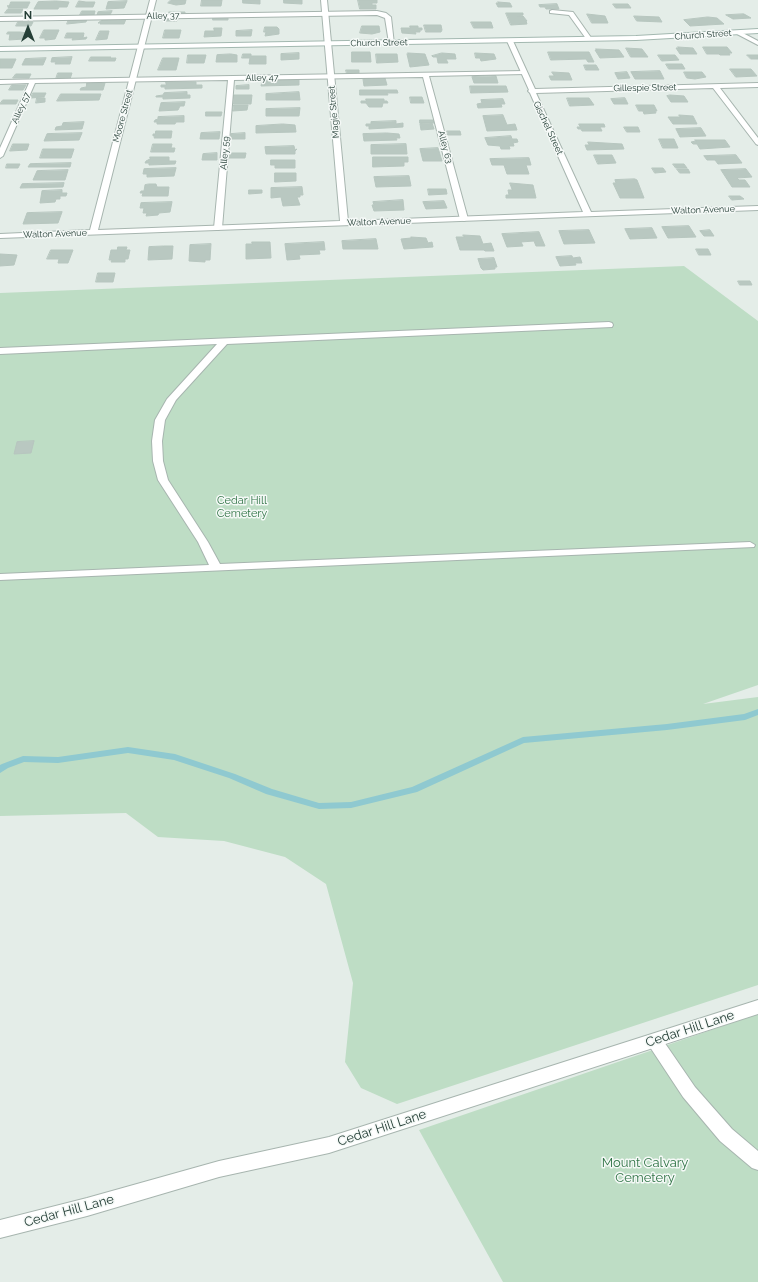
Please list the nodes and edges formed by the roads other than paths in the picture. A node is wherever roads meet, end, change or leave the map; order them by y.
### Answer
1 (153, 0) edge
2 (324, 0) edge
3 (552, 12) dead end
4 (326, 14) junction
5 (148, 16) junction
6 (0, 19) edge
7 (758, 31) edge
8 (739, 33) junction
9 (589, 39) junction
10 (510, 41) junction
11 (392, 43) junction
12 (758, 43) edge
13 (328, 44) junction
14 (140, 47) junction
15 (0, 49) edge
16 (524, 73) junction
17 (426, 75) junction
18 (331, 76) junction
19 (231, 78) junction
20 (133, 80) junction
21 (0, 82) edge
22 (33, 82) junction
23 (758, 85) edge
24 (715, 86) junction
25 (531, 91) junction
26 (758, 143) edge
27 (0, 156) edge
28 (758, 208) edge
29 (588, 214) junction
30 (464, 219) junction
31 (344, 223) junction
32 (218, 228) junction
33 (93, 232) junction
34 (0, 236) edge
35 (609, 325) dead end
36 (225, 341) junction
37 (0, 351) edge
38 (750, 545) dead end
39 (216, 567) junction
40 (0, 577) edge
41 (758, 1007) edge
42 (654, 1041) junction
43 (758, 1162) edge
44 (0, 1229) edge

1 - 5 street, Moore Street
2 - 4 street, Magie Street
3 - 9 street
4 - 5 street, Alley 37
4 - 11 street, Alley 37
4 - 13 street, Magie Street
5 - 6 street, Alley 37
5 - 14 street, Moore Street
7 - 8 street, Church Street
8 - 9 street, Church Street
8 - 12 street
9 - 10 street, Church Street
10 - 11 street, Church Street
10 - 16 street, Gischel Street
11 - 13 street, Church Street
13 - 14 street, Church Street
13 - 18 street, Magie Street
14 - 15 street, Church Street
14 - 20 street, Moore Street
16 - 17 street, Alley 47
16 - 25 street, Gischel Street
17 - 18 street, Alley 47
17 - 30 street, Alley 63
18 - 19 street, Alley 47
18 - 31 street, Magie Street
19 - 20 street, Alley 47
19 - 32 street, Alley 59
20 - 22 street, Alley 47
20 - 33 street, Moore Street
21 - 22 street, Alley 47
22 - 27 street, Alley 57
23 - 24 street, Gillespie Street
24 - 25 street, Gillespie Street
24 - 26 street
25 - 29 street, Gischel Street
28 - 29 street, Walton Avenue
29 - 30 street, Walton Avenue
30 - 31 street, Walton Avenue
31 - 32 street, Walton Avenue
32 - 33 street, Walton Avenue
33 - 34 street, Walton Avenue
35 - 36 street
36 - 37 street
36 - 39 street
38 - 39 street
39 - 40 street
41 - 42 street, Cedar Hill Lane
42 - 43 street
42 - 44 street, Cedar Hill Lane

